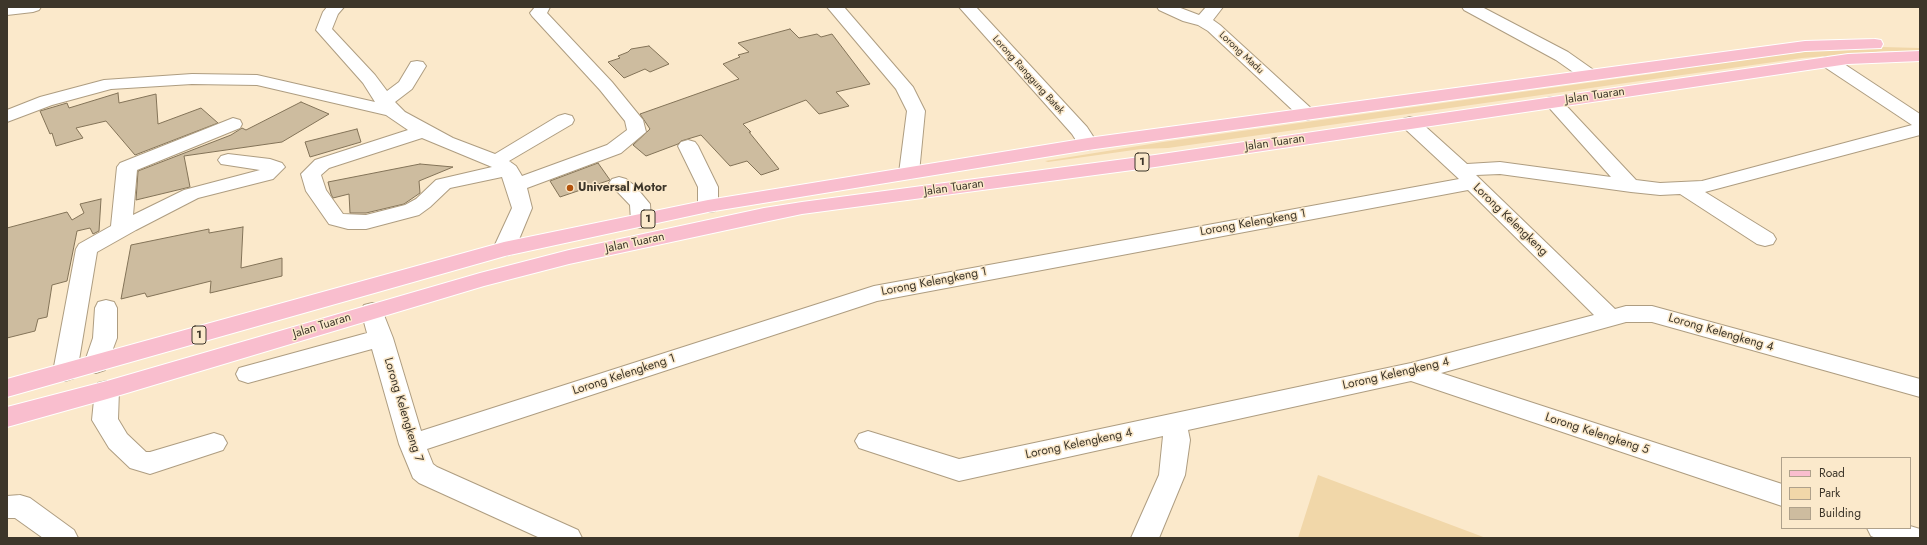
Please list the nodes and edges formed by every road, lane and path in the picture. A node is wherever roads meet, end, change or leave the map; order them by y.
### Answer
1 (33, 7) edge
2 (336, 7) edge
3 (835, 7) edge
4 (967, 7) edge
5 (1165, 7) edge
6 (1215, 7) edge
7 (1470, 7) edge
8 (543, 8) edge
9 (7, 10) edge
10 (1202, 21) junction
11 (1917, 53) edge
12 (1830, 62) junction
13 (417, 66) dead end
14 (1589, 74) junction
15 (1553, 102) junction
16 (388, 106) junction
17 (1307, 114) junction
18 (7, 116) edge
19 (565, 120) dead end
20 (1920, 122) edge
21 (1410, 123) junction
22 (233, 124) dead end
23 (1920, 129) edge
24 (423, 131) junction
25 (1088, 144) junction
26 (688, 146) dead end
27 (1046, 151) junction
28 (228, 160) dead end
29 (1155, 161) junction
30 (507, 172) junction
31 (909, 173) junction
32 (1467, 177) junction
33 (619, 183) dead end
34 (1631, 186) junction
35 (1684, 188) junction
36 (708, 206) junction
37 (641, 221) junction
38 (121, 230) junction
39 (1765, 239) dead end
40 (504, 249) junction
41 (106, 308) dead end
42 (372, 311) junction
43 (1610, 317) junction
44 (381, 338) junction
45 (96, 364) junction
46 (65, 372) junction
47 (1411, 372) junction
48 (248, 374) dead end
49 (7, 388) edge
50 (1920, 388) edge
51 (107, 390) junction
52 (7, 417) edge
53 (1174, 423) junction
54 (868, 441) dead end
55 (214, 443) dead end
56 (412, 444) junction
57 (1781, 495) edge
58 (7, 507) edge
59 (1884, 529) edge
60 (64, 538) edge
61 (568, 538) edge
62 (1145, 538) edge
63 (1911, 538) edge

1 - 9 street
2 - 16 street
3 - 31 street
4 - 25 street, Lorong Ranggung Batek
5 - 10 street, Lorong Madu
6 - 10 street
7 - 14 street
8 - 30 street
10 - 17 street, Lorong Madu
11 - 12 main road, Jalan Tuaran / 1
11 - 14 main road, Jalan Tuaran / 1
12 - 15 main road, Jalan Tuaran / 1
12 - 20 street
13 - 16 street
14 - 17 main road, Jalan Tuaran / 1
15 - 21 main road, Jalan Tuaran / 1
15 - 34 street
16 - 18 street
16 - 24 street
17 - 25 main road, Jalan Tuaran / 1
19 - 30 street
21 - 29 main road, Jalan Tuaran / 1
21 - 32 street, Lorong Kelengkeng
22 - 38 street
23 - 35 street, Lorong Kelengkeng 1
24 - 30 street
24 - 30 street
25 - 27 main road, Jalan Tuaran / 1
26 - 36 street
27 - 29 main road
27 - 31 main road, Jalan Tuaran / 1
28 - 38 street
29 - 42 main road, Jalan Tuaran / 1
30 - 40 street
31 - 36 main road, Jalan Tuaran / 1
32 - 34 street, Lorong Kelengkeng 1
32 - 43 street, Lorong Kelengkeng
32 - 56 street, Lorong Kelengkeng 1
33 - 37 street
34 - 35 street, Lorong Kelengkeng 1
35 - 39 street
36 - 37 main road, Jalan Tuaran / 1
37 - 40 main road, Jalan Tuaran / 1
38 - 46 street
40 - 45 main road, Jalan Tuaran / 1
41 - 45 street
42 - 44 street, Lorong Kelengkeng 7
42 - 51 main road, Jalan Tuaran / 1
43 - 47 street, Lorong Kelengkeng 4
43 - 50 street, Lorong Kelengkeng 4
44 - 48 street
44 - 56 street, Lorong Kelengkeng 7
45 - 46 main road, Jalan Tuaran / 1
46 - 49 main road, Jalan Tuaran / 1
47 - 53 street, Lorong Kelengkeng 4
47 - 57 street, Lorong Kelengkeng 5
51 - 52 main road, Jalan Tuaran / 1
51 - 55 street
53 - 54 street, Lorong Kelengkeng 4
53 - 62 street
56 - 61 street, Lorong Kelengkeng 7
58 - 60 street
59 - 63 street

